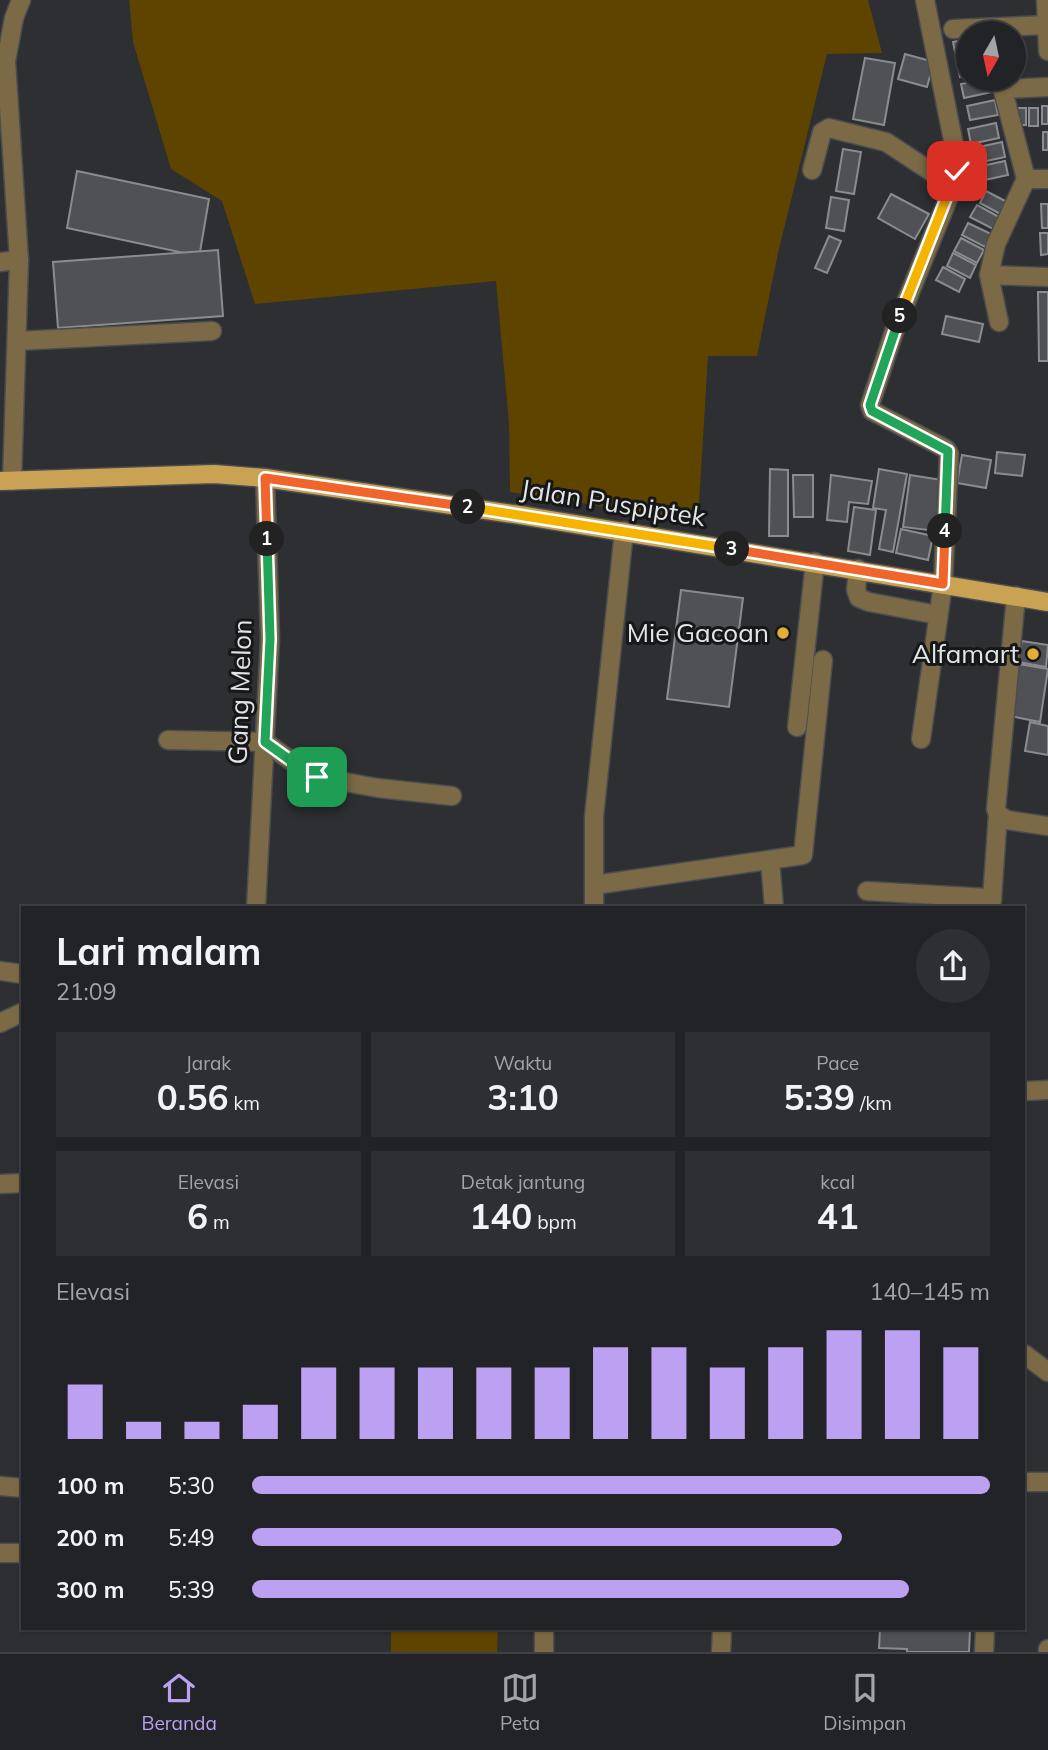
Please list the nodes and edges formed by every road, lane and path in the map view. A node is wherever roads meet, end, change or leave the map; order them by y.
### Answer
1 (21, 0) edge
2 (925, 0) edge
3 (1046, 0) edge
4 (1047, 25) edge
5 (1026, 27) edge
6 (953, 29) dead end
7 (956, 29) edge
8 (1048, 51) edge
9 (1026, 86) edge
10 (1048, 88) edge
11 (1003, 91) edge
12 (812, 170) dead end
13 (1026, 179) junction
14 (1048, 179) edge
15 (953, 186) junction
16 (19, 260) junction
17 (0, 262) edge
18 (989, 275) junction
19 (1048, 277) edge
20 (999, 322) dead end
21 (212, 331) dead end
22 (17, 341) junction
23 (265, 478) junction
24 (6, 481) edge
25 (624, 531) junction
26 (816, 562) junction
27 (858, 569) junction
28 (943, 584) junction
29 (1016, 596) junction
30 (1048, 602) edge
31 (938, 615) junction
32 (823, 660) dead end
33 (797, 727) dead end
34 (921, 739) dead end
35 (168, 740) dead end
36 (265, 742) junction
37 (452, 796) dead end
38 (998, 814) junction
39 (1048, 826) edge
40 (770, 860) junction
41 (594, 885) junction
42 (867, 891) dead end
43 (992, 904) edge
44 (256, 906) edge
45 (594, 906) edge
46 (775, 906) edge
47 (0, 971) edge
48 (21, 974) edge
49 (21, 1013) edge
50 (0, 1023) edge
51 (1048, 1090) edge
52 (1025, 1091) edge
53 (21, 1183) edge
54 (0, 1184) edge
55 (1025, 1354) edge
56 (1048, 1372) edge
57 (1025, 1482) edge
58 (1048, 1482) edge
59 (0, 1486) edge
60 (21, 1488) edge
61 (0, 1553) edge
62 (21, 1553) edge
63 (544, 1630) edge
64 (722, 1630) edge
65 (985, 1630) edge
66 (544, 1652) edge
67 (721, 1652) edge
68 (984, 1652) edge

1 - 16 street
2 - 15 street
3 - 4 street
4 - 5 street
4 - 8 street
6 - 7 street
9 - 10 street
11 - 13 street
12 - 15 street
13 - 14 street
13 - 18 street
15 - 28 street
16 - 17 street
16 - 22 street
18 - 19 street
18 - 20 street
21 - 22 street
22 - 24 street
23 - 24 main road, Jalan Puspiptek
23 - 25 main road, Jalan Puspiptek
23 - 36 street, Gang Melon
25 - 26 main road, Jalan Puspiptek
25 - 41 street
26 - 27 main road, Jalan Puspiptek
26 - 33 street
27 - 28 main road, Jalan Puspiptek
27 - 31 street
28 - 29 main road, Jalan Puspiptek
28 - 31 street
29 - 30 main road, Jalan Puspiptek
29 - 38 street
31 - 34 street
32 - 40 street
35 - 36 street
36 - 37 street
36 - 44 street, Gang Melon
38 - 39 street
38 - 43 street
40 - 41 street
40 - 46 street
41 - 45 street
42 - 43 street
47 - 48 street
49 - 50 street
51 - 52 street
53 - 54 street
55 - 56 street
57 - 58 street
59 - 60 street
61 - 62 street
63 - 66 street
64 - 67 street
65 - 68 street

